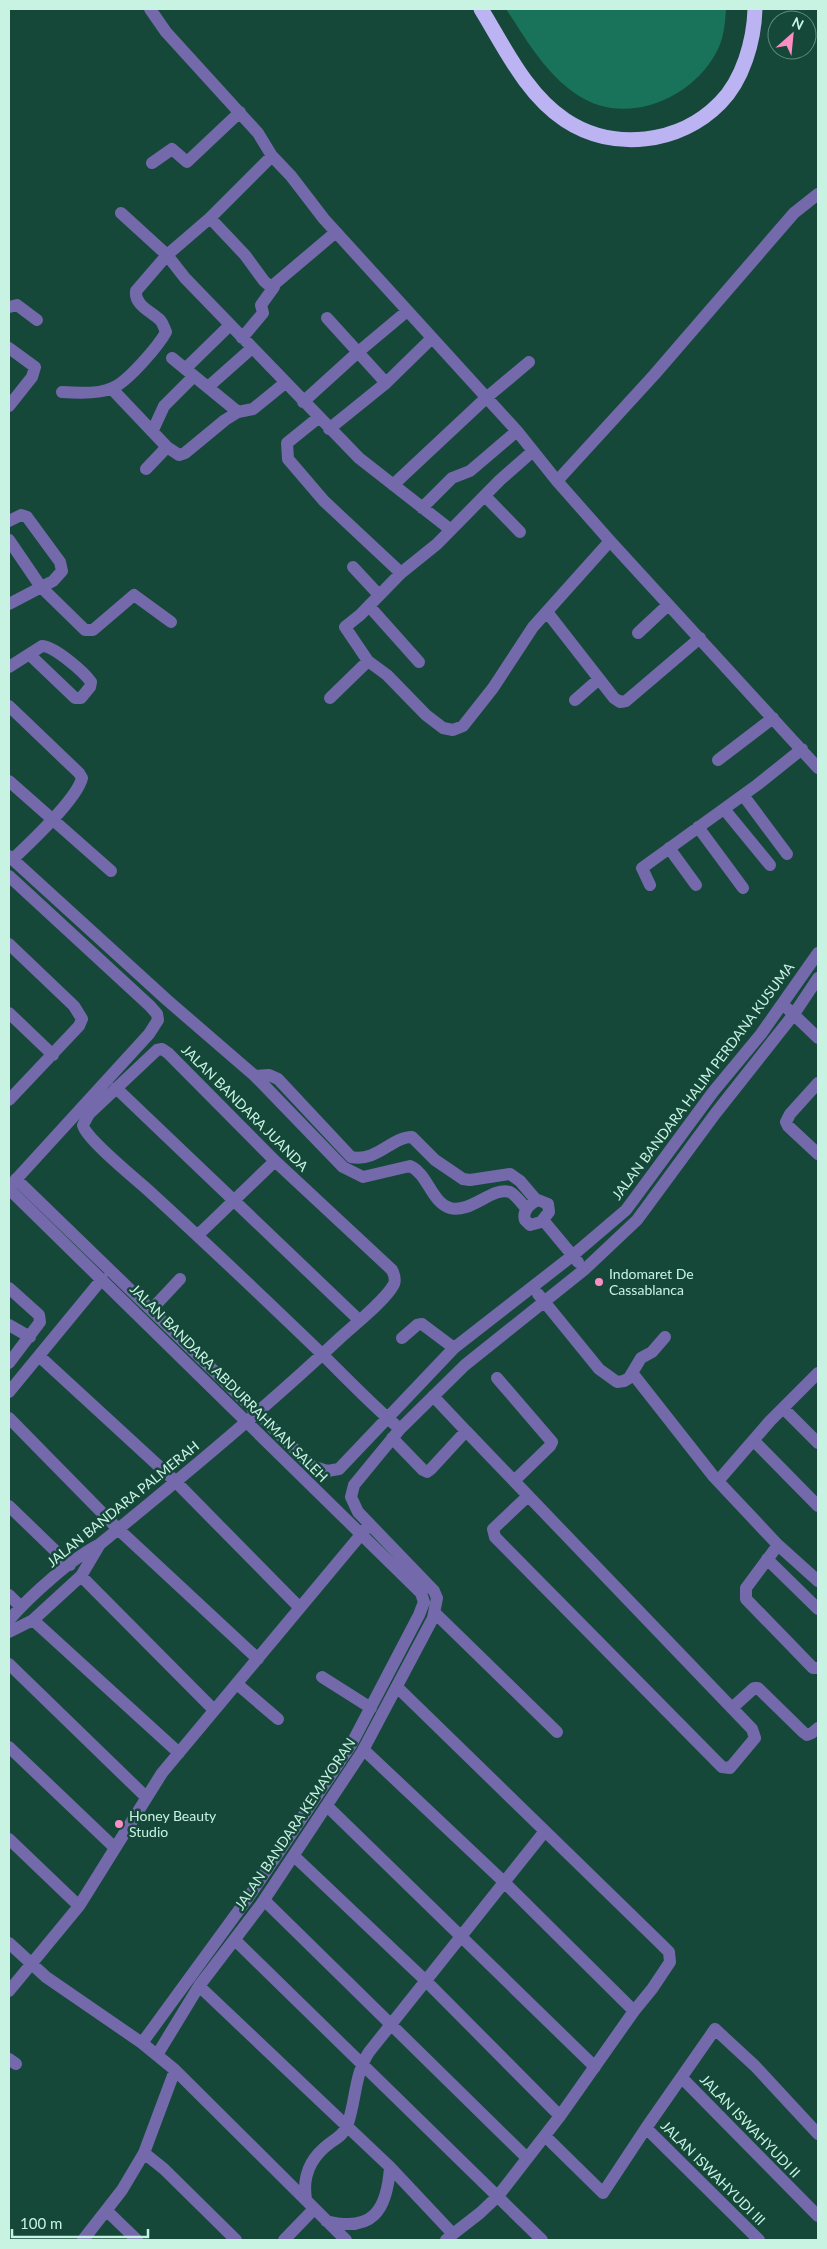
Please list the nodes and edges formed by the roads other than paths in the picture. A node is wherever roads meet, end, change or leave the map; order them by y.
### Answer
1 (150, 9) edge
2 (481, 9) edge
3 (755, 9) edge
4 (240, 112) junction
5 (272, 156) junction
6 (152, 163) dead end
7 (818, 194) edge
8 (121, 213) dead end
9 (210, 218) junction
10 (336, 232) junction
11 (167, 255) junction
12 (274, 287) junction
13 (9, 307) edge
14 (406, 312) junction
15 (327, 318) dead end
16 (37, 320) dead end
17 (230, 325) junction
18 (242, 338) junction
19 (432, 338) junction
20 (9, 348) edge
21 (252, 348) junction
22 (357, 353) junction
23 (172, 358) dead end
24 (529, 362) dead end
25 (190, 372) junction
26 (285, 383) junction
27 (386, 383) junction
28 (208, 388) junction
29 (112, 389) junction
30 (62, 392) dead end
31 (486, 398) junction
32 (11, 399) edge
33 (303, 402) junction
34 (238, 412) junction
35 (318, 418) junction
36 (330, 429) junction
37 (153, 430) junction
38 (517, 431) junction
39 (167, 447) junction
40 (533, 451) junction
41 (146, 469) dead end
42 (557, 480) junction
43 (393, 485) junction
44 (485, 496) junction
45 (422, 508) junction
46 (9, 520) edge
47 (451, 530) junction
48 (520, 532) dead end
49 (9, 540) edge
50 (610, 541) junction
51 (353, 567) dead end
52 (401, 573) junction
53 (41, 587) junction
54 (378, 595) junction
55 (10, 600) edge
56 (668, 604) junction
57 (369, 606) junction
58 (547, 612) junction
59 (171, 622) dead end
60 (638, 633) dead end
61 (700, 638) junction
62 (30, 655) junction
63 (368, 661) junction
64 (419, 662) dead end
65 (9, 667) edge
66 (599, 678) junction
67 (330, 698) dead end
68 (575, 700) dead end
69 (9, 706) edge
70 (773, 718) junction
71 (802, 750) junction
72 (718, 760) dead end
73 (818, 768) edge
74 (9, 780) edge
75 (744, 795) junction
76 (724, 808) junction
77 (53, 819) junction
78 (698, 827) junction
79 (669, 848) junction
80 (787, 854) dead end
81 (11, 858) edge
82 (770, 865) dead end
83 (111, 871) dead end
84 (9, 876) edge
85 (650, 885) dead end
86 (696, 885) dead end
87 (743, 888) dead end
88 (9, 944) edge
89 (818, 953) edge
90 (816, 985) edge
91 (782, 1004) junction
92 (9, 1013) edge
93 (794, 1014) junction
94 (818, 1038) edge
95 (53, 1054) junction
96 (116, 1088) junction
97 (817, 1088) edge
98 (11, 1092) edge
99 (422, 1149) junction
100 (818, 1154) edge
101 (275, 1161) junction
102 (347, 1162) junction
103 (410, 1166) junction
104 (11, 1185) edge
105 (234, 1200) junction
106 (532, 1205) junction
107 (543, 1220) junction
108 (198, 1235) junction
109 (569, 1253) junction
110 (585, 1269) junction
111 (102, 1279) junction
112 (180, 1279) dead end
113 (531, 1286) junction
114 (9, 1288) edge
115 (544, 1300) junction
116 (151, 1310) junction
117 (359, 1320) junction
118 (9, 1325) edge
119 (30, 1337) junction
120 (665, 1337) dead end
121 (402, 1338) dead end
122 (454, 1348) junction
123 (322, 1355) junction
124 (39, 1356) junction
125 (9, 1363) edge
126 (633, 1374) junction
127 (497, 1378) dead end
128 (816, 1379) edge
129 (9, 1392) edge
130 (433, 1396) junction
131 (783, 1408) junction
132 (256, 1413) junction
133 (9, 1418) edge
134 (387, 1418) junction
135 (246, 1422) junction
136 (466, 1431) junction
137 (396, 1434) junction
138 (754, 1441) junction
139 (818, 1443) edge
140 (312, 1466) junction
141 (343, 1467) joint
142 (302, 1476) junction
143 (716, 1479) junction
144 (175, 1481) junction
145 (514, 1481) junction
146 (528, 1496) junction
147 (9, 1506) edge
148 (818, 1506) edge
149 (118, 1529) junction
150 (365, 1530) junction
151 (100, 1544) junction
152 (778, 1545) junction
153 (767, 1559) junction
154 (70, 1565) junction
155 (81, 1576) junction
156 (818, 1579) edge
157 (9, 1595) edge
158 (437, 1598) junction
159 (424, 1602) junction
160 (21, 1607) junction
161 (300, 1608) junction
162 (818, 1609) edge
163 (435, 1613) junction
164 (9, 1620) edge
165 (33, 1620) junction
166 (9, 1632) edge
167 (258, 1659) junction
168 (9, 1664) edge
169 (818, 1668) edge
170 (322, 1677) dead end
171 (237, 1684) junction
172 (398, 1688) junction
173 (371, 1708) junction
174 (732, 1708) junction
175 (213, 1709) junction
176 (278, 1719) dead end
177 (818, 1728) edge
178 (557, 1732) dead end
179 (9, 1747) edge
180 (364, 1750) junction
181 (179, 1753) junction
182 (146, 1796) junction
183 (327, 1806) junction
184 (544, 1830) junction
185 (9, 1839) edge
186 (114, 1848) junction
187 (294, 1856) junction
188 (504, 1882) junction
189 (264, 1900) junction
190 (78, 1906) junction
191 (460, 1935) junction
192 (235, 1940) junction
193 (9, 1943) edge
194 (31, 1964) junction
195 (426, 1981) junction
196 (199, 1986) junction
197 (9, 1991) edge
198 (634, 2011) junction
199 (392, 2024) junction
200 (142, 2043) junction
201 (157, 2055) junction
202 (361, 2064) junction
203 (596, 2067) junction
204 (174, 2070) junction
205 (682, 2078) junction
206 (560, 2116) junction
207 (347, 2127) junction
208 (646, 2128) junction
209 (818, 2134) edge
210 (545, 2136) junction
211 (144, 2153) junction
212 (527, 2158) junction
213 (390, 2168) junction
214 (498, 2196) junction
215 (306, 2199) junction
216 (107, 2211) junction
217 (320, 2215) junction
218 (818, 2216) edge
219 (450, 2237) edge
220 (83, 2240) edge
221 (137, 2240) edge
222 (236, 2240) edge
223 (284, 2240) edge
224 (295, 2240) edge
225 (346, 2240) edge
226 (542, 2240) edge
227 (759, 2240) edge

1 - 4 street
2 - 3 highway
4 - 5 street
4 - 6 street
5 - 9 street
5 - 10 street
7 - 42 street
8 - 11 street
9 - 11 street
9 - 12 street
10 - 12 street
10 - 14 street
11 - 17 street
11 - 29 street
12 - 18 street
13 - 16 street
14 - 19 street
14 - 22 street
15 - 22 street
17 - 18 street
17 - 25 street
18 - 21 street
19 - 27 street
19 - 31 street
20 - 32 street
21 - 26 street
21 - 28 street
22 - 27 street
22 - 33 street
23 - 25 street
24 - 31 street
25 - 28 street
25 - 37 street
26 - 33 street
26 - 34 street
27 - 36 street
28 - 34 street
29 - 30 street
29 - 37 street
31 - 38 street
31 - 43 street
33 - 35 street
34 - 39 street
35 - 36 street
35 - 52 street
36 - 43 street
37 - 39 street
38 - 40 street
38 - 45 street
39 - 41 street
40 - 42 street
40 - 44 street
42 - 50 street
43 - 45 street
44 - 47 street
44 - 48 street
45 - 47 street
46 - 53 street
47 - 52 street
49 - 53 street
50 - 56 street
50 - 58 street
51 - 54 street
52 - 54 street
53 - 55 street
53 - 59 street
54 - 57 street
56 - 60 street
56 - 61 street
57 - 63 street
57 - 64 street
58 - 63 street
58 - 66 street
61 - 66 street
61 - 70 street
62 - 62 street
62 - 65 street
63 - 67 street
66 - 68 street
69 - 77 street
70 - 71 street
70 - 72 street
71 - 73 street
71 - 75 street
74 - 77 street
75 - 76 street
75 - 80 street
76 - 78 street
76 - 82 street
77 - 81 street
77 - 83 street
78 - 79 street
78 - 87 street
79 - 85 street
79 - 86 street
81 - 102 street
84 - 104 street
88 - 95 street
89 - 91 street, JALAN BANDARA HALIM PERDANA KUSUMA
90 - 93 street
91 - 93 street
91 - 109 street, JALAN BANDARA HALIM PERDANA KUSUMA
92 - 95 street
93 - 94 street
93 - 110 street
95 - 98 street
96 - 101 street, JALAN BANDARA JUANDA
96 - 105 street
96 - 108 street, JALAN BANDARA JUANDA
97 - 100 street
99 - 102 street
99 - 103 street
99 - 106 street
101 - 105 street
101 - 117 street, JALAN BANDARA JUANDA
102 - 103 street
103 - 106 street
104 - 111 street, JALAN BANDARA ABDURRAHMAN SALEH
104 - 116 street, JALAN BANDARA ABDURRAHMAN SALEH
105 - 108 street
105 - 117 street
106 - 107 street
106 - 107 street
107 - 109 street
108 - 123 street, JALAN BANDARA JUANDA
109 - 110 street
109 - 113 street, JALAN BANDARA HALIM PERDANA KUSUMA
110 - 115 street
111 - 124 street
111 - 135 street, JALAN BANDARA ABDURRAHMAN SALEH
112 - 116 street
113 - 115 street
113 - 122 street, JALAN BANDARA HALIM PERDANA KUSUMA
114 - 119 street
115 - 126 street
115 - 130 street
116 - 132 street, JALAN BANDARA ABDURRAHMAN SALEH
117 - 123 street, JALAN BANDARA JUANDA
118 - 119 street
119 - 125 street
120 - 126 street
121 - 122 street
122 - 134 street, JALAN BANDARA HALIM PERDANA KUSUMA
123 - 132 street, JALAN BANDARA JUANDA
123 - 134 street, JALAN BANDARA JUANDA
124 - 129 street
124 - 144 street
126 - 143 street
127 - 145 street
128 - 131 street
130 - 136 street
130 - 137 street
131 - 138 street
131 - 139 street
132 - 135 street, JALAN BANDARA PALMERAH
132 - 140 street, JALAN BANDARA ABDURRAHMAN SALEH
133 - 149 street
134 - 137 street, JALAN BANDARA JUANDA
134 - 141 street, JALAN BANDARA HALIM PERDANA KUSUMA
135 - 142 street, JALAN BANDARA ABDURRAHMAN SALEH
135 - 144 street, JALAN BANDARA PALMERAH
136 - 137 street, JALAN BANDARA JUANDA
136 - 145 street
137 - 150 street, JALAN BANDARA ABDURRAHMAN SALEH
138 - 143 street
138 - 148 street
140 - 141 street, JALAN BANDARA ABDURRAHMAN SALEH
140 - 142 street
142 - 150 street, JALAN BANDARA ABDURRAHMAN SALEH
143 - 152 street
144 - 149 street, JALAN BANDARA PALMERAH
144 - 161 street
145 - 146 street
146 - 174 street
146 - 174 street
147 - 154 street
149 - 151 street, JALAN BANDARA PALMERAH
149 - 167 street
150 - 158 street, JALAN BANDARA ABDURRAHMAN SALEH
150 - 159 street, JALAN BANDARA ABDURRAHMAN SALEH
150 - 161 street
151 - 154 street, JALAN BANDARA PALMERAH
151 - 155 street
152 - 153 street
152 - 156 street
153 - 162 street
153 - 169 street
154 - 160 street, JALAN BANDARA PALMERAH
155 - 165 street
155 - 175 street
157 - 160 street
158 - 159 street
158 - 163 street, JALAN BANDARA KEMAYORAN
159 - 173 street, JALAN BANDARA KEMAYORAN
160 - 164 street, JALAN BANDARA PALMERAH
161 - 167 street
163 - 172 street, JALAN BANDARA KEMAYORAN
163 - 178 street
165 - 166 street
165 - 181 street
167 - 171 street
168 - 182 street
170 - 173 street
171 - 175 street
171 - 176 street
172 - 180 street, JALAN BANDARA KEMAYORAN
172 - 184 street
173 - 200 street, JALAN BANDARA KEMAYORAN
174 - 177 street
175 - 181 street
179 - 186 street
180 - 183 street, JALAN BANDARA KEMAYORAN
180 - 188 street
181 - 182 street
182 - 186 street
183 - 187 street, JALAN BANDARA KEMAYORAN
183 - 191 street
184 - 188 street
184 - 198 street
185 - 190 street
186 - 190 street
187 - 189 street, JALAN BANDARA KEMAYORAN
187 - 195 street
188 - 191 street
188 - 198 street
189 - 192 street, JALAN BANDARA KEMAYORAN
189 - 199 street
190 - 194 street
191 - 195 street
191 - 203 street
192 - 196 street, JALAN BANDARA KEMAYORAN
192 - 202 street
193 - 194 street
194 - 197 street
194 - 200 street
195 - 199 street
195 - 206 street
196 - 201 street, JALAN BANDARA KEMAYORAN
196 - 207 street
198 - 203 street
199 - 202 street
199 - 212 street
200 - 201 street
201 - 204 street
202 - 207 street
202 - 214 street
203 - 206 street
204 - 211 street
204 - 215 street
205 - 208 street
205 - 209 street
205 - 218 street, JALAN ISWAHYUDI II
206 - 210 street
207 - 213 street
207 - 215 street
208 - 210 street
208 - 227 street, JALAN ISWAHYUDI III
210 - 212 street
211 - 216 street
211 - 222 street
212 - 214 street
213 - 217 street
213 - 219 street
214 - 219 street
214 - 226 street
215 - 217 street
216 - 220 street
216 - 221 street
217 - 223 street
217 - 224 street
217 - 225 street

